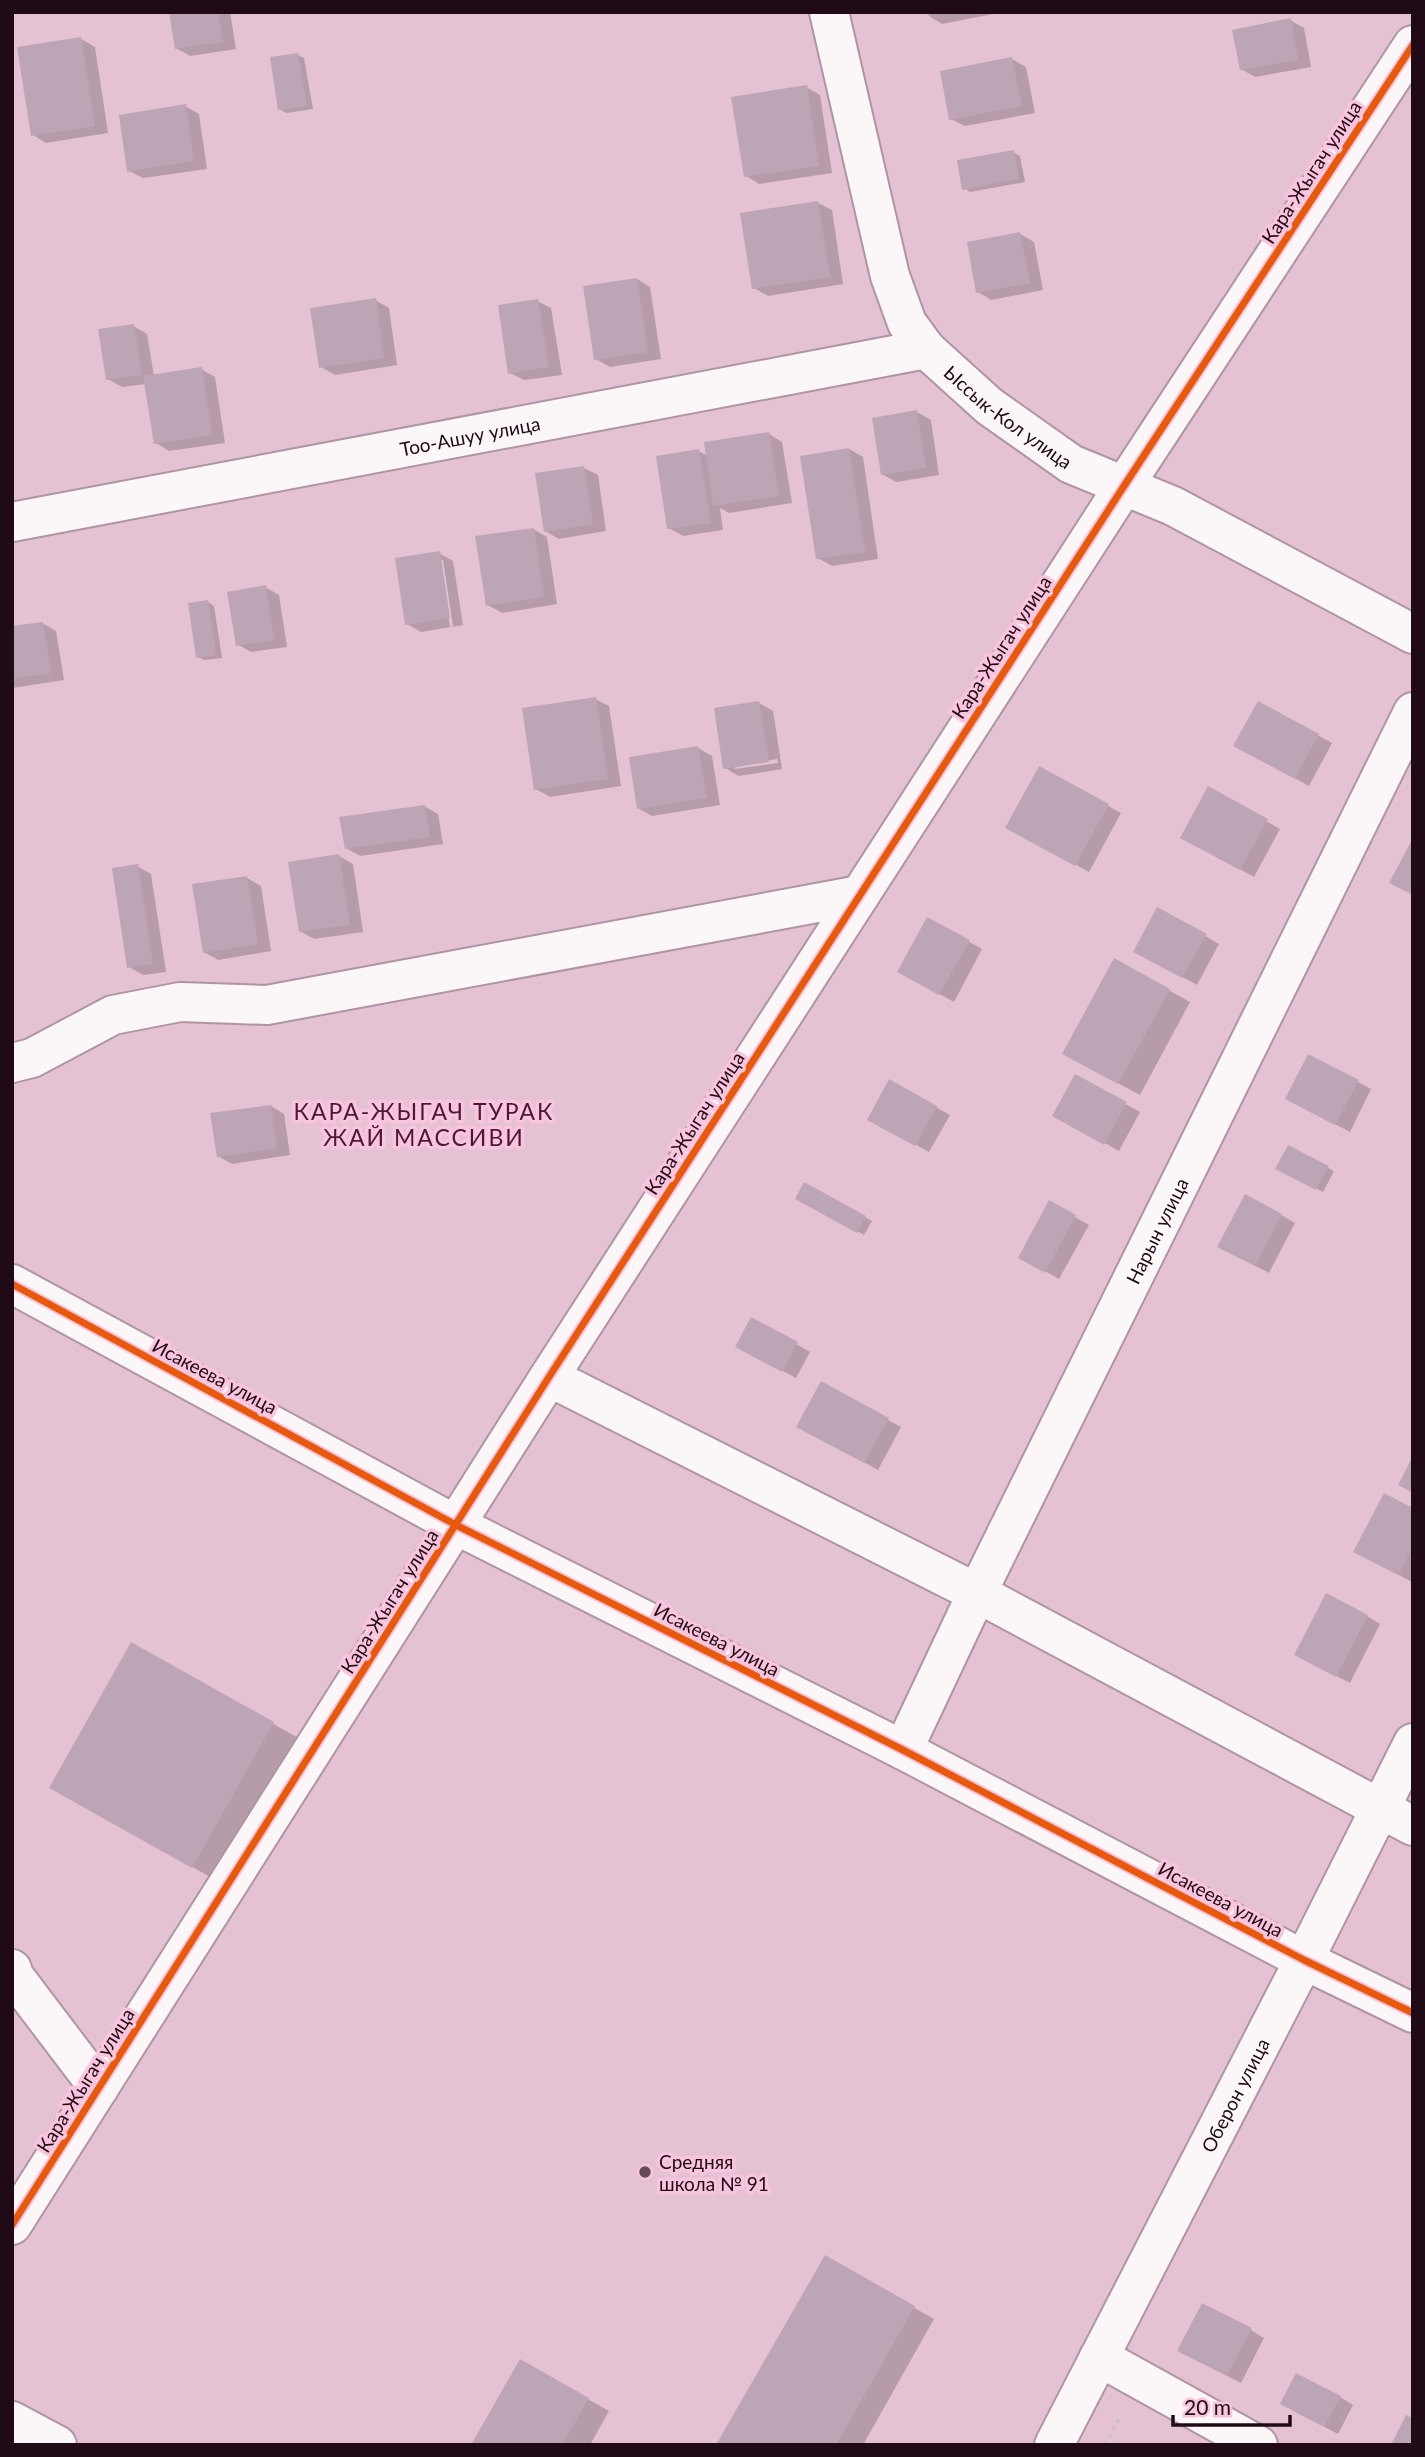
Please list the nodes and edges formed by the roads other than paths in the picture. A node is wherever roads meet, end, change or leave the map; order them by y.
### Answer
1 (830, 12) edge
2 (1413, 45) edge
3 (926, 349) junction
4 (1124, 486) junction
5 (12, 522) edge
6 (1413, 634) edge
7 (1413, 712) edge
8 (860, 895) junction
9 (12, 1063) edge
10 (12, 1284) edge
11 (549, 1377) junction
12 (456, 1525) junction
13 (976, 1593) junction
14 (1413, 1743) edge
15 (902, 1750) junction
16 (1379, 1809) junction
17 (1413, 1826) edge
18 (1304, 1959) junction
19 (12, 1969) edge
20 (1413, 2013) edge
21 (99, 2088) junction
22 (12, 2225) edge
23 (1100, 2357) junction
24 (12, 2421) edge
25 (57, 2445) edge
26 (1054, 2445) edge
27 (1258, 2445) edge

1 - 3 street, Ыссык-Кол улица
2 - 4 street, Кара-Жыгач улица
3 - 4 street, Ыссык-Кол улица
3 - 5 street, Тоо-Ашуу улица
4 - 6 street, Ыссык-Кол улица
4 - 8 street, Кара-Жыгач улица
7 - 13 street, Нарын улица
8 - 9 street
8 - 11 street, Кара-Жыгач улица
10 - 12 street, Исакеева улица
11 - 12 street, Кара-Жыгач улица
11 - 13 street
12 - 15 street, Исакеева улица
12 - 21 street, Кара-Жыгач улица
13 - 15 street, Нарын улица
13 - 16 street
14 - 16 street, Оберон улица
15 - 18 street, Исакеева улица
16 - 17 street
16 - 18 street, Оберон улица
18 - 20 street, Исакеева улица
18 - 23 street, Оберон улица
19 - 21 street
21 - 22 street, Кара-Жыгач улица
23 - 26 street, Оберон улица
23 - 27 street
24 - 25 street

